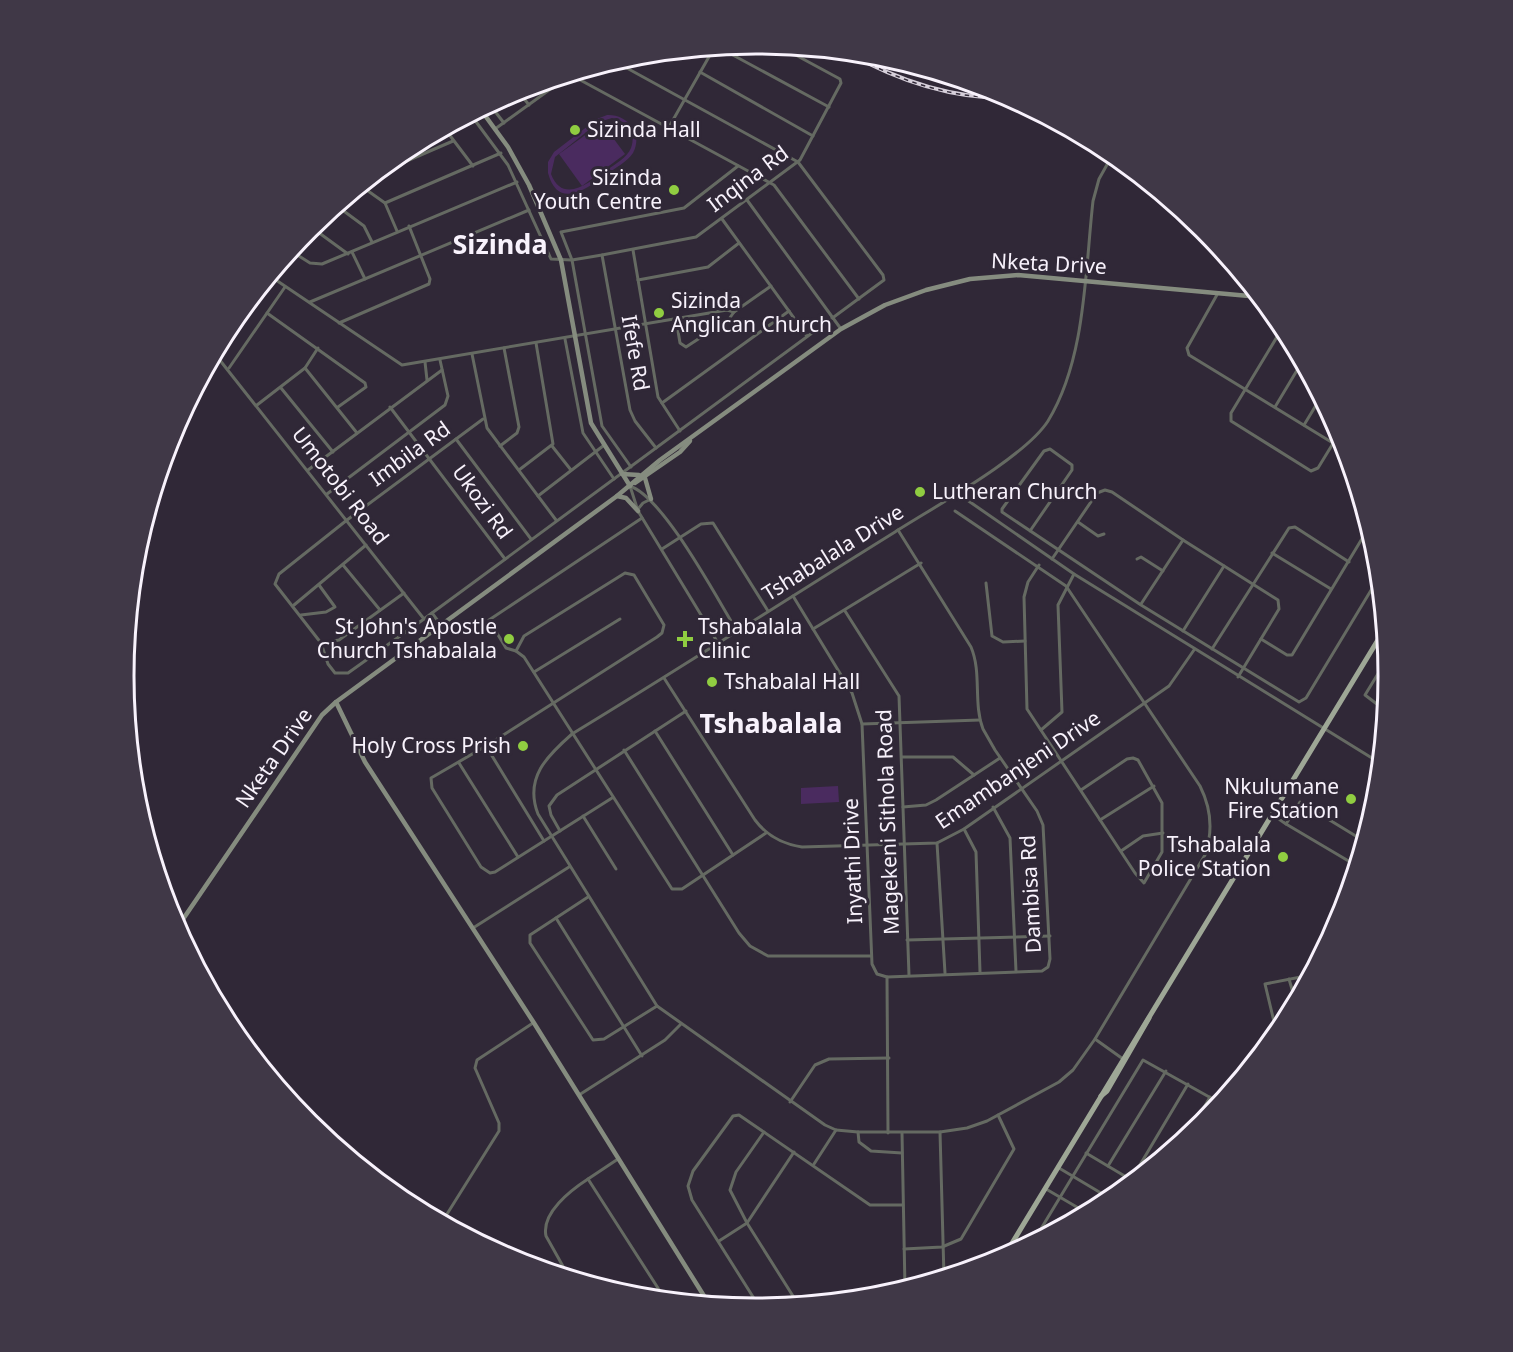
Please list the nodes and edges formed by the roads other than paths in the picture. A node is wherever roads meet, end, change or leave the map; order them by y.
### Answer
1 (730, 55) edge
2 (796, 55) edge
3 (711, 56) edge
4 (627, 68) edge
5 (700, 72) junction
6 (580, 80) edge
7 (552, 89) edge
8 (524, 99) edge
9 (684, 99) junction
10 (529, 105) junction
11 (829, 107) junction
12 (495, 112) edge
13 (485, 116) edge
14 (476, 121) edge
15 (504, 123) junction
16 (669, 127) junction
17 (495, 129) junction
18 (449, 135) edge
19 (813, 136) junction
20 (453, 141) junction
21 (501, 153) junction
22 (413, 158) edge
23 (798, 162) junction
24 (1108, 163) edge
25 (473, 166) junction
26 (738, 166) junction
27 (517, 182) junction
28 (770, 183) junction
29 (368, 191) edge
30 (747, 200) junction
31 (385, 203) junction
32 (529, 210) junction
33 (343, 211) edge
34 (722, 219) junction
35 (409, 226) junction
36 (397, 231) junction
37 (320, 233) edge
38 (372, 242) junction
39 (739, 243) junction
40 (633, 250) junction
41 (352, 252) junction
42 (348, 254) junction
43 (602, 255) junction
44 (299, 256) edge
45 (420, 256) junction
46 (561, 260) junction
47 (572, 260) junction
48 (364, 279) junction
49 (638, 280) junction
50 (277, 281) edge
51 (1084, 282) junction
52 (285, 286) junction
53 (771, 286) junction
54 (1218, 293) junction
55 (1249, 296) edge
56 (859, 299) junction
57 (309, 303) junction
58 (789, 310) junction
59 (734, 312) junction
60 (267, 313) junction
61 (676, 318) junction
62 (833, 318) junction
63 (339, 323) junction
64 (646, 324) junction
65 (615, 329) junction
66 (841, 329) junction
67 (585, 334) junction
68 (575, 336) junction
69 (807, 336) junction
70 (1278, 336) edge
71 (565, 338) junction
72 (536, 343) junction
73 (318, 348) junction
74 (504, 348) junction
75 (472, 354) junction
76 (221, 360) edge
77 (440, 360) junction
78 (425, 362) junction
79 (229, 368) junction
80 (305, 368) junction
81 (442, 370) junction
82 (1297, 370) edge
83 (427, 380) junction
84 (281, 387) junction
85 (1246, 390) junction
86 (662, 404) junction
87 (257, 405) junction
88 (1316, 405) edge
89 (338, 407) junction
90 (390, 407) junction
91 (1275, 407) junction
92 (483, 419) junction
93 (1304, 425) junction
94 (410, 431) junction
95 (680, 431) junction
96 (357, 433) junction
97 (456, 439) junction
98 (1333, 444) joint
99 (500, 446) junction
100 (552, 446) junction
101 (603, 446) junction
102 (656, 448) junction
103 (333, 452) junction
104 (595, 452) junction
105 (430, 458) junction
106 (631, 467) junction
107 (308, 470) junction
108 (519, 470) junction
109 (571, 470) junction
110 (622, 474) junction
111 (644, 476) junction
112 (614, 478) junction
113 (630, 486) junction
114 (957, 493) junction
115 (327, 494) junction
116 (538, 496) junction
117 (617, 496) junction
118 (651, 499) junction
119 (638, 511) junction
120 (955, 511) dead end
121 (642, 518) junction
122 (347, 520) junction
123 (556, 520) junction
124 (1078, 522) junction
125 (898, 530) junction
126 (1030, 531) junction
127 (1104, 534) dead end
128 (679, 538) junction
129 (1363, 538) edge
130 (531, 539) junction
131 (1183, 540) junction
132 (366, 545) junction
133 (662, 549) junction
134 (1059, 550) junction
135 (1272, 553) junction
136 (505, 559) junction
137 (1052, 559) junction
138 (1137, 559) dead end
139 (1349, 562) junction
140 (921, 563) junction
141 (343, 565) junction
142 (1039, 565) junction
143 (1224, 566) junction
144 (1162, 571) junction
145 (1074, 574) junction
146 (986, 583) dead end
147 (320, 585) junction
148 (1253, 585) junction
149 (1066, 586) junction
150 (1331, 589) junction
151 (1372, 589) edge
152 (404, 593) junction
153 (793, 596) junction
154 (1141, 605) junction
155 (293, 606) junction
156 (380, 610) junction
157 (768, 611) junction
158 (845, 611) junction
159 (432, 613) junction
160 (300, 615) junction
161 (424, 619) junction
162 (620, 619) dead end
163 (441, 625) junction
164 (813, 629) junction
165 (737, 631) junction
166 (1183, 631) junction
167 (1261, 639) junction
168 (1025, 641) junction
169 (1377, 641) edge
170 (718, 642) junction
171 (321, 643) junction
172 (1212, 649) junction
173 (1194, 650) junction
174 (516, 651) junction
175 (1243, 668) junction
176 (534, 672) junction
177 (1378, 674) edge
178 (1238, 677) junction
179 (664, 678) junction
180 (553, 701) junction
181 (1144, 701) junction
182 (336, 702) junction
183 (1377, 704) edge
184 (686, 711) junction
185 (980, 720) junction
186 (900, 723) junction
187 (862, 724) junction
188 (1324, 729) junction
189 (1041, 730) junction
190 (655, 731) junction
191 (572, 734) junction
192 (486, 746) junction
193 (624, 750) junction
194 (902, 757) junction
195 (1000, 758) junction
196 (1373, 759) edge
197 (1060, 761) junction
198 (459, 763) junction
199 (594, 768) junction
200 (975, 776) junction
201 (1154, 786) junction
202 (1021, 787) junction
203 (1081, 790) junction
204 (612, 798) junction
205 (903, 807) junction
206 (993, 807) junction
207 (1271, 815) junction
208 (583, 816) junction
209 (1100, 820) junction
210 (1286, 824) junction
211 (964, 829) junction
212 (560, 831) junction
213 (766, 833) junction
214 (1163, 833) junction
215 (551, 837) junction
216 (1357, 837) edge
217 (544, 841) junction
218 (938, 843) junction
219 (904, 844) junction
220 (867, 845) junction
221 (1121, 850) junction
222 (733, 855) junction
223 (518, 857) junction
224 (1349, 862) edge
225 (569, 867) junction
226 (616, 869) dead end
227 (704, 875) junction
228 (588, 897) junction
229 (184, 917) edge
230 (556, 918) junction
231 (473, 928) junction
232 (1050, 936) junction
233 (944, 937) junction
234 (979, 937) junction
235 (1014, 937) junction
236 (907, 940) junction
237 (871, 956) junction
238 (1016, 971) junction
239 (980, 972) junction
240 (945, 973) junction
241 (909, 975) junction
242 (887, 977) junction
243 (1300, 977) edge
244 (1289, 979) junction
245 (1293, 991) edge
246 (657, 1006) junction
247 (1274, 1022) edge
248 (534, 1023) junction
249 (681, 1024) junction
250 (624, 1026) junction
251 (1095, 1039) junction
252 (642, 1056) junction
253 (889, 1058) junction
254 (1124, 1060) junction
255 (1166, 1071) junction
256 (1188, 1084) junction
257 (579, 1096) junction
258 (1210, 1097) joint
259 (790, 1102) junction
260 (1204, 1107) edge
261 (998, 1115) junction
262 (836, 1130) junction
263 (764, 1132) junction
264 (858, 1132) junction
265 (940, 1132) junction
266 (888, 1133) junction
267 (902, 1133) junction
268 (794, 1152) junction
269 (902, 1153) junction
270 (1086, 1153) junction
271 (618, 1159) junction
272 (1142, 1163) edge
273 (814, 1165) junction
274 (1108, 1166) junction
275 (1059, 1168) junction
276 (1125, 1176) edge
277 (1073, 1177) junction
278 (588, 1179) junction
279 (1046, 1189) junction
280 (1101, 1193) edge
281 (1060, 1198) junction
282 (903, 1205) junction
283 (1078, 1208) edge
284 (446, 1216) edge
285 (747, 1222) junction
286 (1041, 1229) edge
287 (718, 1242) junction
288 (1012, 1243) edge
289 (942, 1247) junction
290 (904, 1249) junction
291 (563, 1267) edge
292 (943, 1269) edge
293 (905, 1280) edge
294 (659, 1290) edge
295 (704, 1296) edge
296 (794, 1297) edge
297 (753, 1298) edge

1 - 11 street
2 - 11 street, Inqina Rd
3 - 5 street
4 - 9 street
5 - 9 street
5 - 19 street
6 - 16 street
7 - 10 street
8 - 10 street
9 - 16 street
9 - 23 street
10 - 15 street
11 - 19 street, Inqina Rd
12 - 15 street
13 - 17 street
14 - 21 street
15 - 17 street
16 - 26 street
17 - 46 street
18 - 20 street
19 - 23 street, Inqina Rd
20 - 22 street
20 - 25 street
21 - 25 street
21 - 27 street
23 - 28 street, Inqina Rd
23 - 56 street
24 - 51 street, Tshabalala Drive
25 - 31 street
26 - 28 street
26 - 47 street
27 - 32 street
27 - 35 street
28 - 30 street, Inqina Rd
28 - 56 street
29 - 31 street
30 - 34 street, Inqina Rd
30 - 62 street
31 - 36 street
32 - 45 street
32 - 46 street
33 - 38 street
34 - 39 street
34 - 40 street, Inqina Rd
35 - 36 street
35 - 45 street
36 - 38 street
37 - 42 street
38 - 41 street
39 - 49 street
39 - 53 street
40 - 43 street, Inqina Rd
40 - 49 street
41 - 42 street
41 - 48 street
42 - 44 street
43 - 47 street, Inqina Rd
43 - 65 street, Ifefe Rd
45 - 48 street
45 - 63 street
46 - 47 street, Inqina Rd
46 - 68 street
47 - 67 street
48 - 57 street
49 - 64 street
50 - 52 street
51 - 54 street, Nketa Drive
51 - 66 street, Nketa Drive
51 - 114 street, Tshabalala Drive
52 - 57 street
52 - 60 street
53 - 58 street
53 - 59 street
54 - 55 street, Nketa Drive
54 - 85 street
56 - 62 street
57 - 63 street
58 - 69 street
58 - 86 street
59 - 61 street
59 - 61 street
60 - 73 street
60 - 79 street
61 - 64 street
62 - 66 street
62 - 69 street
63 - 78 street
64 - 65 street
64 - 86 street
65 - 67 street
65 - 102 street, Ifefe Rd
66 - 111 street, Nketa Drive
67 - 68 street
67 - 106 street
68 - 71 street
68 - 101 street
69 - 95 street
70 - 85 street
71 - 72 street
71 - 104 street
72 - 74 street
72 - 100 street
73 - 80 street
73 - 89 street
74 - 75 street
74 - 99 street
75 - 77 street
75 - 92 street
76 - 79 street, Umotobi Road
77 - 78 street
77 - 81 street
78 - 83 street
79 - 87 street, Umotobi Road
80 - 84 street
80 - 89 street
81 - 83 street
81 - 94 street
82 - 91 street
83 - 90 street
84 - 87 street
84 - 103 street
85 - 91 street
85 - 98 street
86 - 95 street
87 - 107 street, Umotobi Road
88 - 93 street
89 - 96 street
90 - 94 street, Ukozi Rd
90 - 96 street
91 - 93 street
92 - 97 street, Imbila Rd
92 - 99 street
93 - 98 street
94 - 105 street, Ukozi Rd
94 - 115 street
95 - 102 street
96 - 103 street
97 - 105 street, Imbila Rd
97 - 130 street
99 - 108 street
100 - 108 street
100 - 109 street
101 - 104 street
101 - 110 street
102 - 106 street
103 - 107 street
104 - 109 street
104 - 112 street
105 - 122 street, Imbila Rd
105 - 136 street, Ukozi Rd
106 - 110 street
107 - 115 street, Umotobi Road
108 - 116 street
109 - 116 street
110 - 111 street
110 - 112 street
110 - 113 street
111 - 113 street, Nketa Drive
111 - 118 street
112 - 123 street
113 - 117 street, Nketa Drive
113 - 118 street
113 - 119 street
114 - 125 street, Tshabalala Drive
114 - 137 street
115 - 122 street, Umotobi Road
116 - 123 street
117 - 119 street
117 - 163 street, Nketa Drive
118 - 119 street
118 - 128 street
119 - 121 street
120 - 142 street
121 - 133 street
121 - 174 street
122 - 132 street, Umotobi Road
122 - 155 street, Imbila Rd
123 - 130 street
124 - 127 street
124 - 131 street
124 - 134 street
125 - 140 street
125 - 153 street, Tshabalala Drive
126 - 126 street
126 - 134 street
128 - 133 street
128 - 157 street
128 - 165 street
129 - 139 street
130 - 136 street
131 - 143 street
131 - 144 street
132 - 141 street
132 - 152 street, Umotobi Road
133 - 170 street
134 - 137 street
134 - 154 street
135 - 139 street
135 - 148 street
135 - 150 street
136 - 159 street
137 - 145 street
138 - 144 street
139 - 150 street
140 - 158 street
140 - 185 street
141 - 147 street
141 - 156 street
142 - 149 street
142 - 168 street
143 - 148 street
143 - 166 street
144 - 154 street
145 - 149 street
145 - 173 street
146 - 168 street
147 - 155 street
147 - 160 street
148 - 167 street
148 - 172 street
149 - 181 street
149 - 189 street
150 - 167 street
151 - 175 street
152 - 156 street
152 - 161 street, Umotobi Road
153 - 157 street, Tshabalala Drive
153 - 164 street, Inyathi Drive
154 - 166 street
155 - 160 street
156 - 171 street
157 - 165 street, Tshabalala Drive
158 - 164 street
158 - 186 street, Magekeni Sithola Road
159 - 161 street
159 - 163 street
160 - 171 street
161 - 171 street
162 - 176 street
163 - 182 street, Nketa Drive
164 - 187 street, Inyathi Drive
165 - 170 street, Tshabalala Drive
166 - 172 street
167 - 175 street
168 - 189 street
169 - 188 main road
170 - 179 street, Tshabalala Drive
172 - 175 street
173 - 178 street
173 - 181 street, Emambanjeni Drive
174 - 176 street
174 - 180 street
175 - 178 street
176 - 180 street
177 - 183 street
178 - 188 street
179 - 184 street, Emambanjeni Drive
179 - 191 street, Tshabalala Drive
180 - 191 street
180 - 192 street
181 - 197 street, Emambanjeni Drive
181 - 251 street
182 - 229 street, Nketa Drive
182 - 231 street
184 - 190 street
184 - 213 street, Emambanjeni Drive
185 - 186 street
185 - 195 street, Dambisa Rd
186 - 187 street
186 - 194 street, Magekeni Sithola Road
187 - 220 street, Inyathi Drive
188 - 196 street
188 - 207 main road
189 - 197 street
190 - 193 street
190 - 222 street
191 - 199 street
191 - 215 street, Tshabalala Drive
192 - 198 street
192 - 217 street
193 - 199 street
193 - 227 street
194 - 200 street
194 - 205 street, Magekeni Sithola Road
195 - 200 street
195 - 202 street, Dambisa Rd
197 - 202 street, Emambanjeni Drive
197 - 203 street
198 - 223 street
198 - 223 street
199 - 204 street
199 - 212 street
200 - 205 street
201 - 203 street
201 - 209 street
201 - 214 street
202 - 206 street, Emambanjeni Drive
202 - 232 street, Dambisa Rd
203 - 209 street
204 - 208 street
204 - 227 street
205 - 219 street, Magekeni Sithola Road
206 - 211 street, Emambanjeni Drive
206 - 235 street
207 - 210 street
207 - 254 main road
208 - 212 street
208 - 226 street
209 - 221 street
210 - 216 street
210 - 224 street
211 - 218 street, Emambanjeni Drive
211 - 234 street
212 - 215 street
213 - 220 street, Emambanjeni Drive
213 - 222 street
214 - 221 street
214 - 221 street
215 - 217 street
215 - 225 street, Tshabalala Drive
217 - 223 street
218 - 219 street, Emambanjeni Drive
218 - 233 street
219 - 220 street, Emambanjeni Drive
219 - 236 street, Magekeni Sithola Road
220 - 237 street, Inyathi Drive
222 - 227 street
225 - 228 street, Tshabalala Drive
225 - 231 street
227 - 237 street
228 - 230 street
228 - 246 street, Tshabalala Drive
230 - 250 street
230 - 250 street
231 - 248 street
232 - 235 street
232 - 238 street, Dambisa Rd
233 - 234 street
233 - 236 street
233 - 240 street
234 - 235 street
234 - 239 street
235 - 238 street
236 - 241 street, Magekeni Sithola Road
237 - 242 street
238 - 239 street
239 - 240 street
240 - 241 street
241 - 242 street
242 - 253 street
243 - 244 street
244 - 245 street
244 - 247 street
246 - 249 street
246 - 250 street
248 - 257 street
248 - 284 street
249 - 252 street
249 - 259 street
250 - 252 street
251 - 254 street
251 - 261 street
252 - 257 street
253 - 259 street
253 - 266 street
254 - 275 main road
255 - 256 street
255 - 270 street
255 - 274 street
256 - 258 street
256 - 272 street
257 - 271 street
258 - 260 street
259 - 262 street
261 - 265 street
261 - 289 street
262 - 264 street
262 - 273 street
263 - 268 street
263 - 285 street
263 - 287 street
264 - 266 street
264 - 269 street
265 - 267 street
265 - 289 street
266 - 267 street
267 - 269 street
268 - 273 street
268 - 285 street
269 - 282 street
270 - 274 street
270 - 277 street
271 - 278 street
271 - 295 street
273 - 282 street
274 - 276 street
275 - 277 street
275 - 279 main road
277 - 280 street
277 - 281 street
278 - 291 street
278 - 294 street
279 - 281 street
279 - 288 main road
281 - 283 street
281 - 286 street
282 - 290 street
285 - 287 street
285 - 296 street
287 - 297 street
289 - 290 street
289 - 292 street
290 - 293 street

